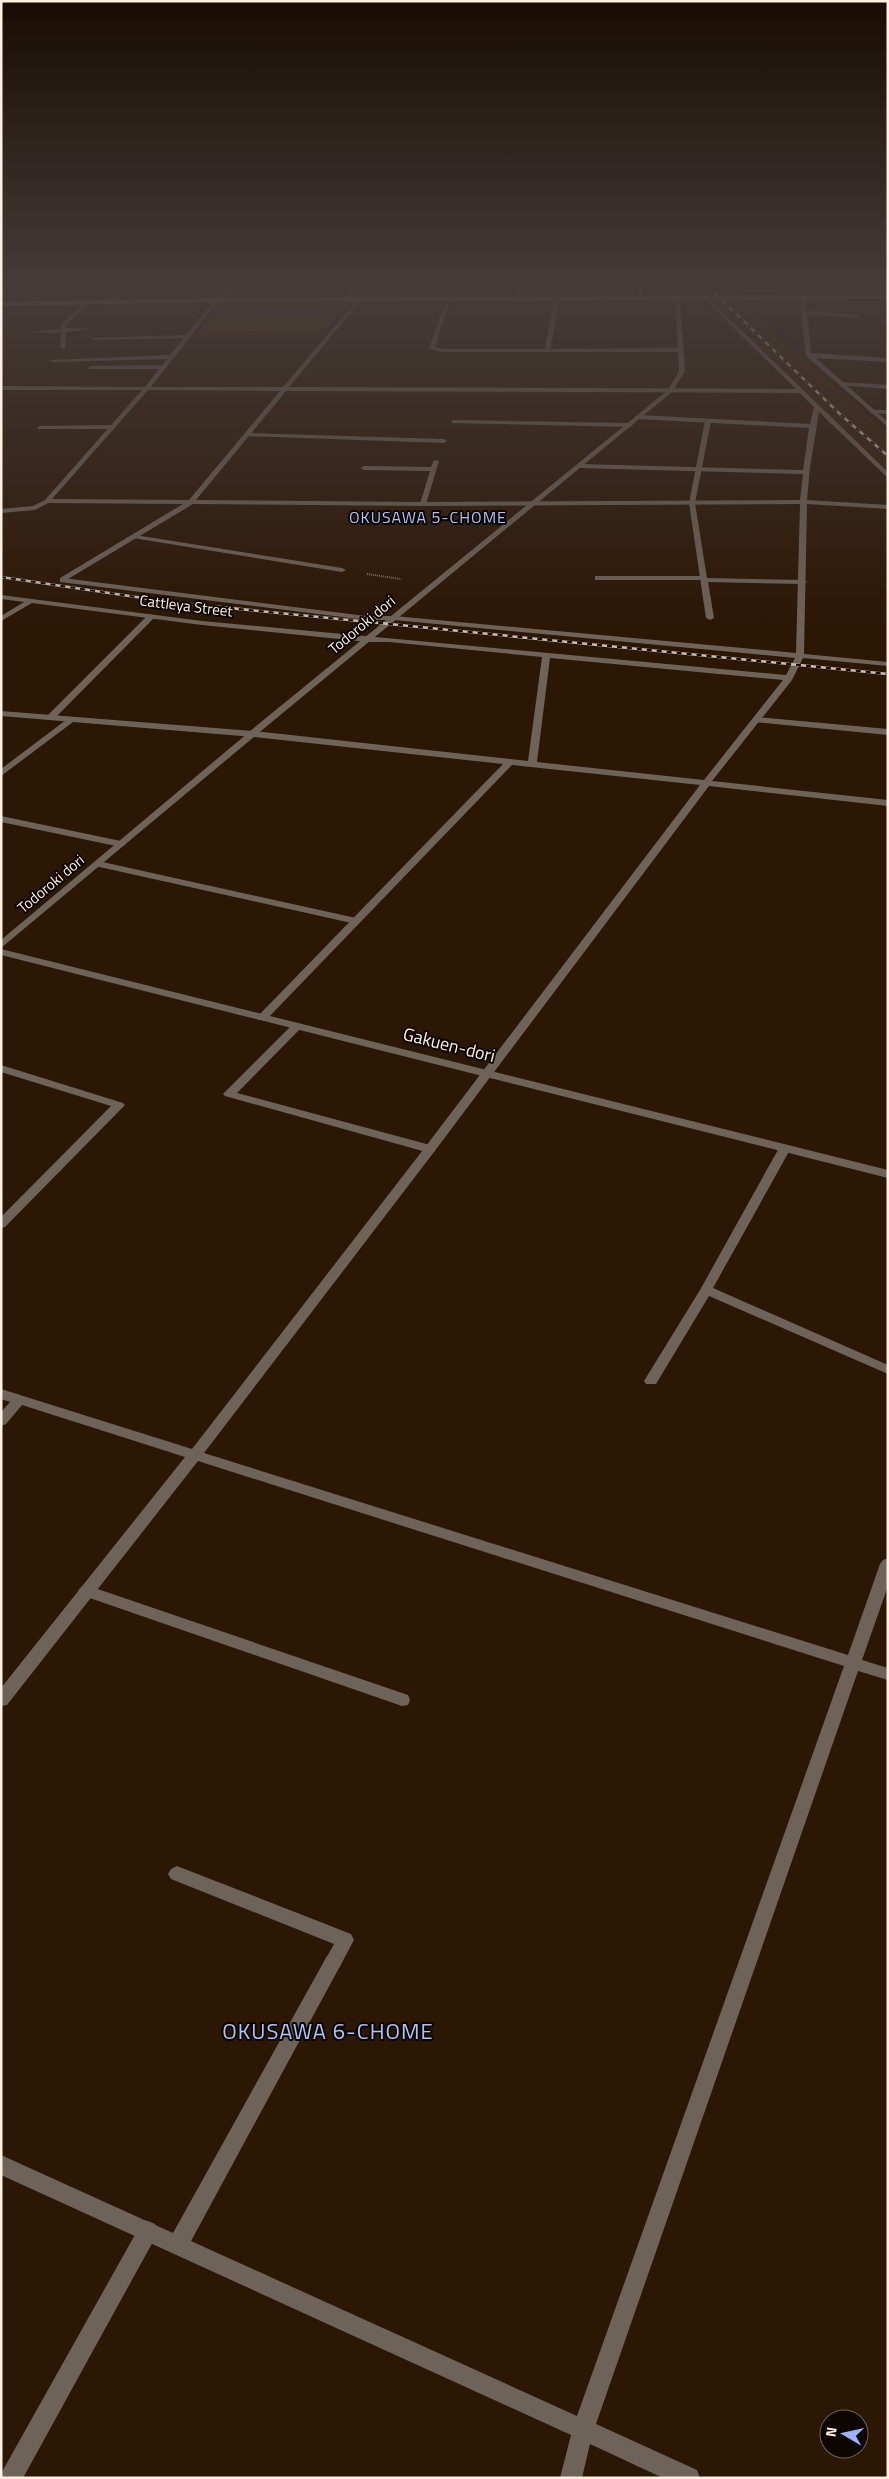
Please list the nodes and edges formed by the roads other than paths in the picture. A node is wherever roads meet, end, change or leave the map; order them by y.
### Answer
1 (138, 399) edge
2 (277, 399) edge
3 (660, 399) edge
4 (809, 399) edge
5 (857, 399) edge
6 (817, 406) junction
7 (872, 412) junction
8 (888, 412) edge
9 (638, 417) junction
10 (708, 420) junction
11 (453, 422) dead end
12 (630, 425) junction
13 (888, 425) edge
14 (812, 426) junction
15 (39, 428) dead end
16 (112, 428) junction
17 (247, 435) junction
18 (444, 441) dead end
19 (436, 461) dead end
20 (580, 466) junction
21 (364, 468) dead end
22 (434, 469) junction
23 (698, 469) junction
24 (807, 472) junction
25 (888, 476) edge
26 (47, 502) junction
27 (803, 502) junction
28 (190, 503) junction
29 (692, 503) junction
30 (423, 504) junction
31 (534, 504) junction
32 (888, 507) edge
33 (1, 511) edge
34 (135, 537) junction
35 (342, 570) road end
36 (598, 578) dead end
37 (704, 579) junction
38 (804, 582) junction
39 (1, 597) edge
40 (32, 601) junction
41 (152, 616) junction
42 (394, 618) junction
43 (710, 618) dead end
44 (1, 619) edge
45 (368, 640) junction
46 (546, 655) junction
47 (800, 656) junction
48 (888, 664) edge
49 (789, 678) junction
50 (1, 712) edge
51 (51, 717) junction
52 (73, 719) junction
53 (756, 720) junction
54 (888, 732) edge
55 (253, 734) junction
56 (510, 762) junction
57 (532, 764) junction
58 (1, 773) edge
59 (706, 784) junction
60 (888, 803) edge
61 (1, 819) edge
62 (121, 844) junction
63 (98, 864) junction
64 (356, 921) junction
65 (1, 945) edge
66 (1, 952) edge
67 (262, 1018) junction
68 (297, 1026) junction
69 (1, 1068) edge
70 (488, 1072) junction
71 (785, 1148) junction
72 (430, 1149) junction
73 (888, 1174) edge
74 (1, 1224) edge
75 (706, 1290) junction
76 (888, 1370) edge
77 (651, 1381) dead end
78 (1, 1394) edge
79 (19, 1400) junction
80 (1, 1421) edge
81 (194, 1456) junction
82 (888, 1564) edge
83 (86, 1591) junction
84 (853, 1663) junction
85 (888, 1674) edge
86 (1, 1700) edge
87 (402, 1700) dead end
88 (177, 1874) dead end
89 (1, 2165) edge
90 (148, 2231) junction
91 (178, 2245) junction
92 (583, 2430) junction
93 (11, 2478) edge
94 (571, 2478) edge
95 (689, 2478) edge

1 - 16 street
2 - 17 street
3 - 9 street, Todoroki dori
4 - 6 street
5 - 7 street
6 - 14 street
6 - 25 street
7 - 8 street
7 - 13 street
9 - 10 street
9 - 12 street, Todoroki dori
10 - 14 street
10 - 23 street
11 - 12 street
12 - 20 street, Todoroki dori
14 - 24 street
15 - 16 street
16 - 26 street
17 - 18 street
17 - 28 street
19 - 22 street
20 - 23 street
20 - 31 street, Todoroki dori
21 - 22 street
22 - 30 street
23 - 24 street
23 - 29 street
24 - 27 street
26 - 28 street
26 - 33 street
27 - 29 street
27 - 32 street
27 - 38 street
28 - 30 street
28 - 34 street
29 - 31 street
29 - 37 street
30 - 31 street
31 - 42 street, Todoroki dori
34 - 35 street
34 - 42 street
36 - 37 street
37 - 38 street
37 - 43 street
38 - 47 street
39 - 40 street, Cattleya Street
40 - 41 street, Cattleya Street
40 - 44 street
41 - 45 street, Cattleya Street
41 - 51 street
42 - 45 street, Todoroki dori
42 - 47 street
45 - 46 street, Cattleya Street
45 - 55 street, Todoroki dori
46 - 49 street, Cattleya Street
46 - 57 street
47 - 48 street
47 - 49 street
49 - 53 street
50 - 51 street
51 - 52 street
52 - 55 street
52 - 58 street
53 - 54 street
53 - 59 street
55 - 56 street
55 - 62 street, Todoroki dori
56 - 57 street
56 - 64 street
57 - 59 street
59 - 60 street
59 - 70 street
61 - 62 street
62 - 63 street, Todoroki dori
63 - 64 street
63 - 65 street, Todoroki dori
64 - 67 street
66 - 67 street, Gakuen-dori
67 - 68 street, Gakuen-dori
68 - 70 street, Gakuen-dori
68 - 72 street
69 - 74 street
70 - 71 street, Gakuen-dori
70 - 72 street
71 - 73 street, Gakuen-dori
71 - 75 street
72 - 81 street
75 - 76 street
75 - 77 street
78 - 79 street
79 - 80 street
79 - 81 street
81 - 83 street
81 - 84 street
82 - 84 street
83 - 86 street
83 - 87 street
84 - 85 street
84 - 92 street
88 - 91 street
89 - 90 street
90 - 91 street
90 - 93 street
91 - 92 street
92 - 94 street
92 - 95 street

